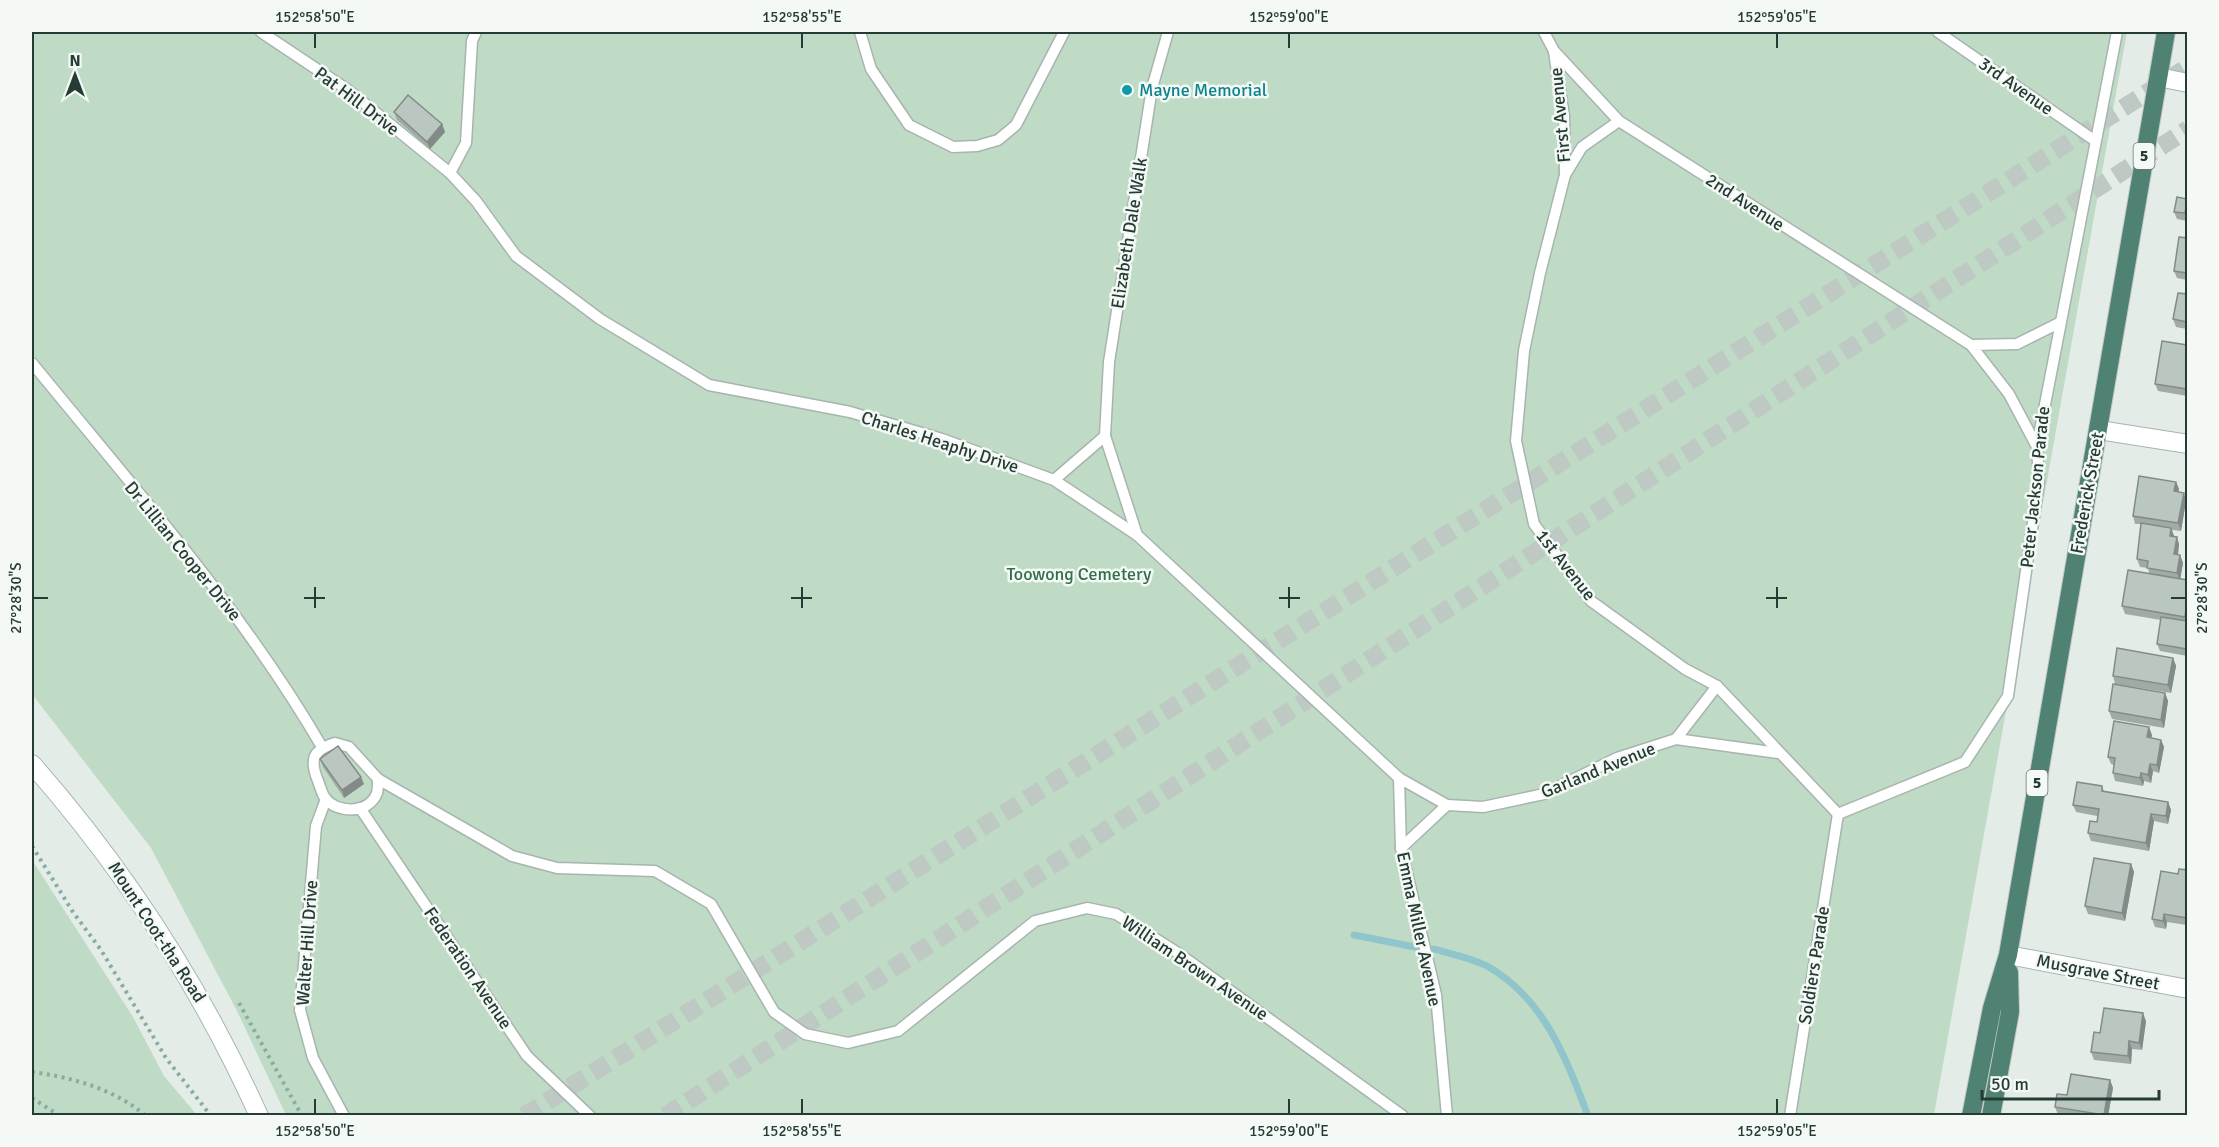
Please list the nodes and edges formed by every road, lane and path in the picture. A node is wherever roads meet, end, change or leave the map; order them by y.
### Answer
1 (261, 32) edge
2 (476, 32) edge
3 (860, 32) edge
4 (1064, 32) edge
5 (1168, 32) edge
6 (1545, 32) edge
7 (1938, 32) edge
8 (2117, 32) edge
9 (2166, 32) edge
10 (1554, 51) junction
11 (2158, 77) junction
12 (2187, 83) edge
13 (1619, 122) junction
14 (2094, 140) junction
15 (450, 173) junction
16 (1565, 175) junction
17 (2059, 323) junction
18 (1971, 345) junction
19 (32, 363) edge
20 (2099, 430) junction
21 (1105, 436) junction
22 (2187, 444) edge
23 (2037, 446) junction
24 (1054, 480) junction
25 (1137, 535) junction
26 (1718, 686) junction
27 (1676, 739) junction
28 (322, 747) junction
29 (1778, 753) junction
30 (32, 764) edge
31 (1399, 778) junction
32 (378, 779) junction
33 (326, 799) junction
34 (1447, 805) junction
35 (360, 808) junction
36 (1838, 814) junction
37 (32, 846) edge
38 (1401, 848) junction
39 (2008, 955) junction
40 (2187, 989) edge
41 (238, 1003) dead end
42 (32, 1072) edge
43 (32, 1098) edge
44 (60, 1116) edge
45 (146, 1116) edge
46 (211, 1116) edge
47 (259, 1116) edge
48 (302, 1116) edge
49 (344, 1116) edge
50 (590, 1116) edge
51 (1403, 1116) edge
52 (1447, 1116) edge
53 (1790, 1116) edge
54 (1971, 1116) edge
55 (1991, 1116) edge

1 - 15 lane, Pat Hill Drive
2 - 15 lane
3 - 4 lane
5 - 21 lane, Elizabeth Dale Walk
6 - 10 lane, 2nd Avenue
7 - 14 lane, 3rd Avenue
8 - 14 lane, Peter Jackson Parade
9 - 11 highway, Frederick Street / 5
10 - 13 lane, 2nd Avenue
10 - 16 lane, First Avenue
11 - 12 main road
11 - 20 highway, Frederick Street / 5
13 - 16 lane, First Avenue
13 - 18 lane, 2nd Avenue
14 - 17 lane, Peter Jackson Parade
15 - 24 lane, Charles Heaphy Drive
16 - 26 lane, 1st Avenue
17 - 18 lane
17 - 23 lane, Peter Jackson Parade
18 - 23 lane
19 - 28 lane, Dr Lillian Cooper Drive
20 - 22 main road
20 - 39 highway, Frederick Street / 5
21 - 24 lane
21 - 25 lane
23 - 36 lane, Peter Jackson Parade
24 - 25 lane, Charles Heaphy Drive
25 - 31 lane, Charles Heaphy Drive
26 - 27 lane
26 - 29 lane, 1st Avenue
27 - 29 lane
27 - 34 lane, Garland Avenue
28 - 32 lane
28 - 33 lane
29 - 36 lane, 1st Avenue
30 - 47 main road, Mount Coot-tha Road
31 - 34 lane, Charles Heaphy Drive
31 - 38 lane, Emma Miller Avenue
32 - 35 lane
32 - 51 lane, William Brown Avenue
33 - 35 lane
33 - 49 lane, Walter Hill Drive
34 - 38 lane
35 - 50 lane, Federation Avenue
36 - 53 lane, Soldiers Parade
37 - 46 path
38 - 52 lane, Emma Miller Avenue
39 - 40 main road, Musgrave Street
39 - 54 highway, Frederick Street / 5
39 - 55 highway, Frederick Street / 5
41 - 48 path
42 - 45 path
43 - 44 path

